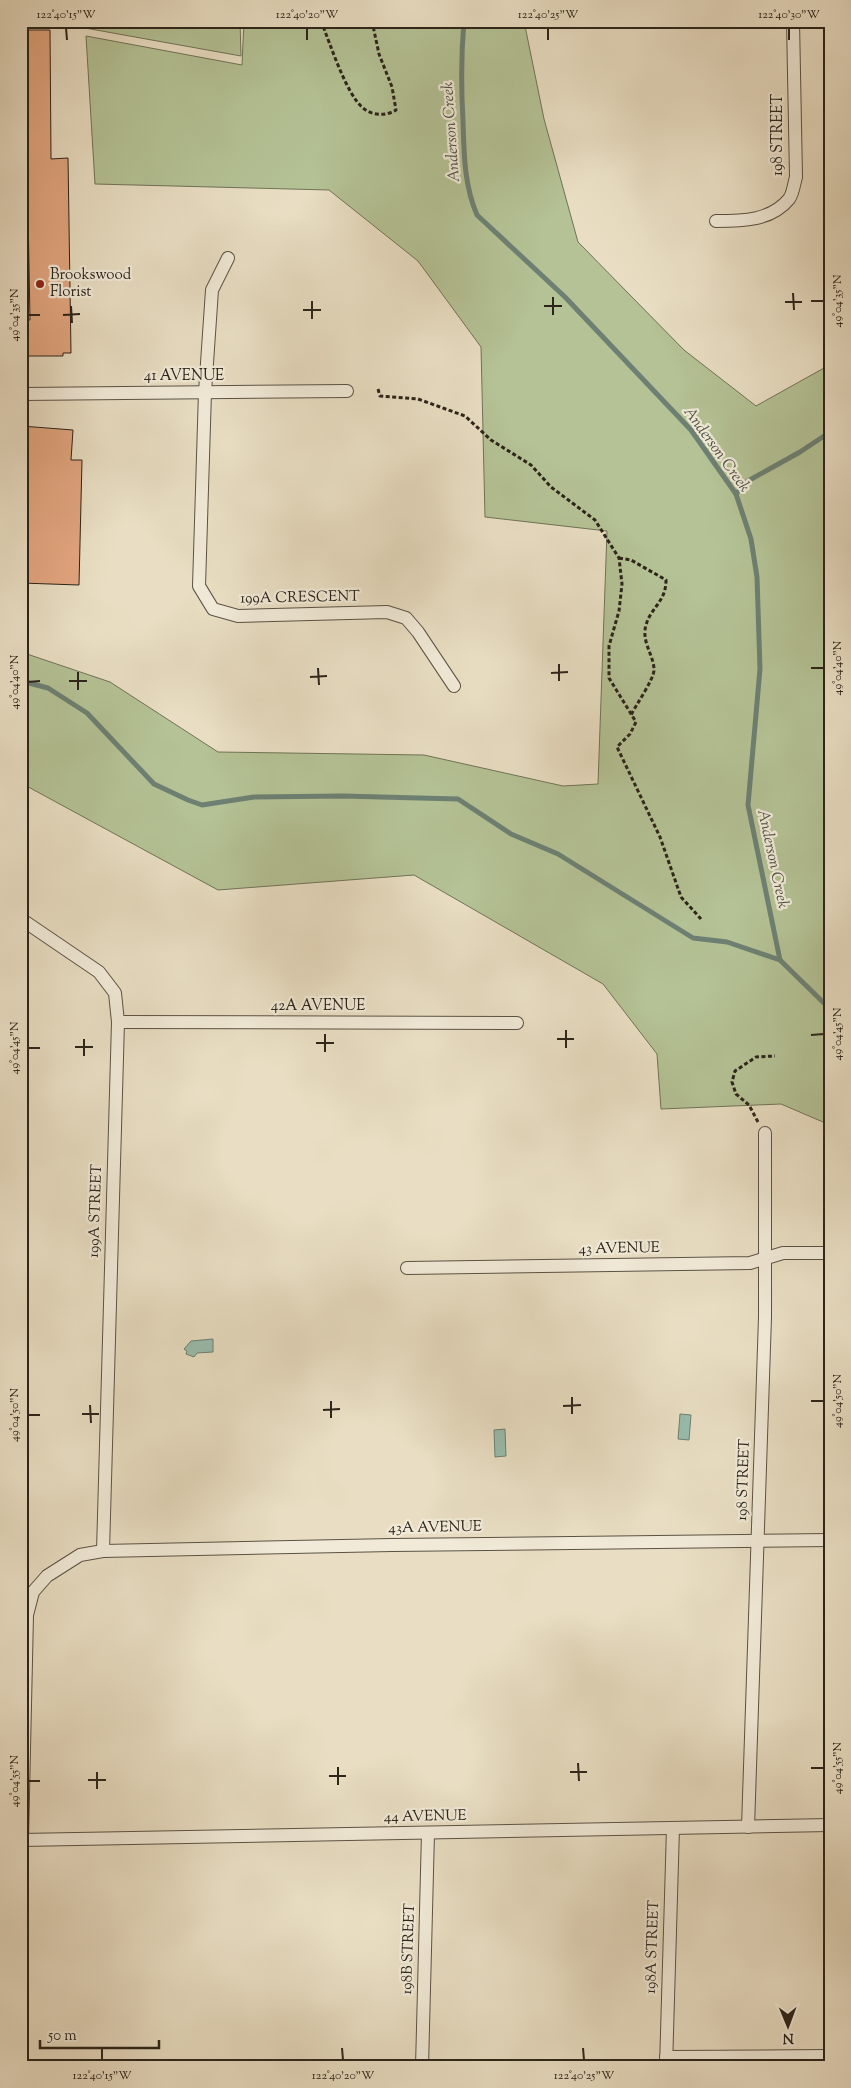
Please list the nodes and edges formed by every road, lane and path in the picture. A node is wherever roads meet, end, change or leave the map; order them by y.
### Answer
1 (321, 21) edge
2 (372, 21) edge
3 (793, 21) edge
4 (716, 221) dead end
5 (228, 258) dead end
6 (378, 389) dead end
7 (347, 391) dead end
8 (205, 392) junction
9 (21, 394) edge
10 (619, 558) junction
11 (454, 686) dead end
12 (631, 714) junction
13 (21, 919) edge
14 (701, 919) dead end
15 (118, 1022) junction
16 (517, 1023) dead end
17 (774, 1056) dead end
18 (766, 1133) joint
19 (830, 1253) edge
20 (766, 1258) junction
21 (407, 1268) dead end
22 (758, 1540) junction
23 (830, 1540) edge
24 (103, 1552) junction
25 (830, 1824) edge
26 (748, 1827) junction
27 (673, 1828) junction
28 (428, 1833) junction
29 (22, 1840) edge
30 (830, 2056) edge
31 (666, 2062) edge
32 (422, 2067) edge

1 - 2 path
3 - 4 street, 198 STREET
5 - 8 street
6 - 10 path
7 - 8 street, 41 AVENUE
8 - 9 street, 41 AVENUE
8 - 11 street, 199A CRESCENT
10 - 12 path
10 - 12 path
12 - 14 path
13 - 15 street, 199A STREET
15 - 16 street, 42A AVENUE
15 - 24 street, 199A STREET
17 - 18 path
18 - 20 street, 198 STREET
19 - 20 street, 43 AVENUE
20 - 21 street, 43 AVENUE
20 - 22 street, 198 STREET
22 - 23 street, 43A AVENUE
22 - 24 street, 43A AVENUE
22 - 26 street, 198 STREET
24 - 29 street, 43A AVENUE
25 - 26 street, 44 AVENUE
26 - 27 street, 44 AVENUE
27 - 28 street, 44 AVENUE
27 - 31 street, 198A STREET
28 - 29 street, 44 AVENUE
28 - 32 street, 198B STREET
30 - 31 street

